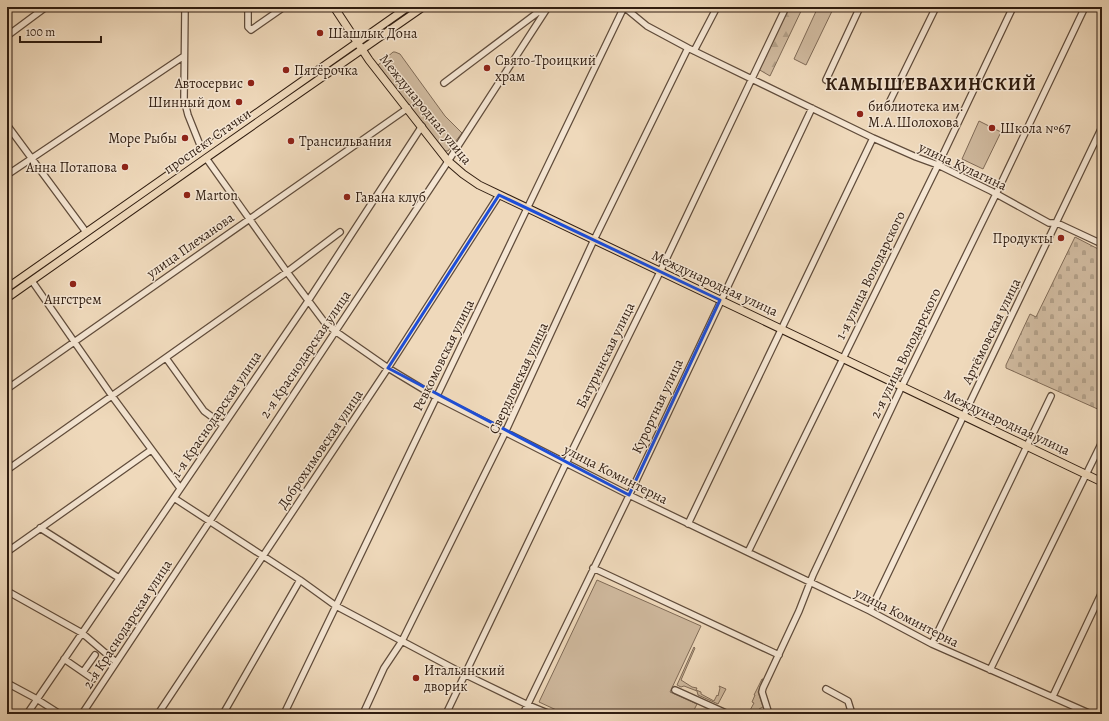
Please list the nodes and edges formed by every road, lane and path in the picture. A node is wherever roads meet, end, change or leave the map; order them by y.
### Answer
1 (46, 7) edge
2 (185, 7) edge
3 (248, 7) edge
4 (284, 7) edge
5 (334, 7) edge
6 (408, 7) edge
7 (423, 7) edge
8 (547, 7) edge
9 (624, 7) edge
10 (717, 7) edge
11 (786, 7) edge
12 (860, 7) edge
13 (936, 7) edge
14 (1013, 7) edge
15 (1085, 7) edge
16 (7, 36) edge
17 (357, 42) junction
18 (688, 48) junction
19 (361, 49) junction
20 (694, 51) junction
21 (184, 56) junction
22 (752, 79) junction
23 (826, 80) dead end
24 (444, 83) dead end
25 (888, 105) dead end
26 (408, 108) junction
27 (812, 108) junction
28 (7, 125) edge
29 (422, 126) junction
30 (1102, 127) edge
31 (874, 138) junction
32 (202, 150) junction
33 (31, 158) junction
34 (206, 158) junction
35 (448, 161) junction
36 (938, 165) junction
37 (7, 175) edge
38 (996, 194) junction
39 (499, 195) junction
40 (526, 208) junction
41 (249, 218) junction
42 (1057, 223) junction
43 (86, 232) junction
44 (340, 232) dead end
45 (594, 240) junction
46 (1102, 244) edge
47 (287, 272) junction
48 (660, 272) junction
49 (32, 281) junction
50 (7, 288) edge
51 (7, 298) edge
52 (308, 300) junction
53 (720, 300) junction
54 (781, 328) junction
55 (334, 331) junction
56 (75, 342) junction
57 (166, 358) junction
58 (842, 359) junction
59 (388, 368) junction
60 (902, 387) junction
61 (7, 390) edge
62 (112, 396) junction
63 (1050, 396) dead end
64 (436, 397) junction
65 (963, 416) junction
66 (223, 426) junction
67 (506, 432) junction
68 (1102, 442) edge
69 (1027, 446) junction
70 (151, 450) junction
71 (566, 463) junction
72 (7, 470) edge
73 (1087, 474) junction
74 (1102, 482) edge
75 (180, 488) junction
76 (629, 495) junction
77 (174, 498) junction
78 (210, 520) junction
79 (688, 524) junction
80 (40, 528) junction
81 (7, 552) edge
82 (748, 552) junction
83 (263, 556) junction
84 (593, 568) junction
85 (119, 578) junction
86 (300, 580) junction
87 (810, 583) junction
88 (7, 591) edge
89 (1102, 592) edge
90 (336, 606) junction
91 (870, 611) junction
92 (82, 633) junction
93 (402, 641) junction
94 (932, 644) junction
95 (95, 655) dead end
96 (779, 655) junction
97 (64, 659) junction
98 (116, 662) junction
99 (990, 670) junction
100 (83, 672) junction
101 (465, 674) junction
102 (93, 679) dead end
103 (7, 683) edge
104 (826, 689) dead end
105 (675, 690) dead end
106 (1053, 696) junction
107 (37, 699) junction
108 (528, 705) junction
109 (27, 714) edge
110 (60, 714) edge
111 (82, 714) edge
112 (158, 714) edge
113 (223, 714) edge
114 (284, 714) edge
115 (363, 714) edge
116 (446, 714) edge
117 (523, 714) edge
118 (550, 714) edge
119 (728, 714) edge
120 (769, 714) edge
121 (852, 714) edge
122 (1091, 714) edge

1 - 16 street
2 - 21 street
3 - 4 street
5 - 17 main road, Международная улица
6 - 17 main road, проспект Стачки
7 - 19 main road, проспект Стачки
8 - 24 street
8 - 35 street, 2-я Краснодарская улица
9 - 18 street, улица Кулагина
9 - 40 street, Ревкомовская улица
10 - 20 street
11 - 22 street, Батуринская улица
12 - 23 street
13 - 25 street
14 - 36 street, 1-я улица Володарского
15 - 38 street, 2-я улица Володарского
17 - 19 main road, Международная улица
17 - 32 main road, проспект Стачки
18 - 20 street, улица Кулагина
18 - 45 street, Свердловская улица
19 - 26 main road, Международная улица
19 - 34 main road, проспект Стачки
20 - 22 street, улица Кулагина
21 - 32 street
21 - 33 street
22 - 27 street, улица Кулагина
22 - 48 street, Батуринская улица
26 - 29 main road, Международная улица
26 - 41 street, улица Плеханова
27 - 31 street, улица Кулагина
27 - 53 street, Курортная улица
28 - 33 street
29 - 35 main road, Международная улица
29 - 52 street, 1-я Краснодарская улица
30 - 42 street, Артёмовская улица
31 - 36 street, улица Кулагина
31 - 54 street
32 - 43 main road, проспект Стачки
33 - 37 street
33 - 43 street
34 - 41 street, улица Коминтерна
34 - 49 main road, проспект Стачки
35 - 39 main road, Международная улица
35 - 55 street, 2-я Краснодарская улица
36 - 38 street, улица Кулагина
36 - 58 street, 1-я улица Володарского
38 - 42 street, улица Кулагина
38 - 60 street, 2-я улица Володарского
39 - 40 main road, Международная улица
39 - 59 street, Доброхимовская улица
40 - 45 main road, Международная улица
40 - 64 street, Ревкомовская улица
41 - 47 street, улица Коминтерна
41 - 56 street, улица Плеханова
42 - 46 street, улица Кулагина
42 - 65 street, Артёмовская улица
43 - 50 main road, проспект Стачки
44 - 47 street
45 - 48 main road, Международная улица
45 - 67 street, Свердловская улица
47 - 52 street, улица Коминтерна
47 - 57 street
48 - 53 main road, Международная улица
48 - 71 street, Батуринская улица
49 - 51 main road, проспект Стачки
49 - 56 street
52 - 55 street, улица Коминтерна
52 - 66 street, 1-я Краснодарская улица
53 - 54 main road, Международная улица
53 - 76 street, Курортная улица
54 - 58 main road, Международная улица
54 - 79 street
55 - 59 street, улица Коминтерна
55 - 78 street, 2-я Краснодарская улица
56 - 61 street, улица Плеханова
56 - 62 street
57 - 62 street
57 - 66 street
58 - 60 main road, Международная улица
58 - 82 street, 1-я улица Володарского
59 - 64 street, улица Коминтерна
59 - 83 street, Доброхимовская улица
60 - 65 main road, Международная улица
60 - 87 street, 2-я улица Володарского
62 - 70 street
62 - 72 street
63 - 69 street
64 - 67 street, улица Коминтерна
64 - 90 street, Ревкомовская улица
65 - 69 main road, Международная улица
65 - 91 street, Артёмовская улица
66 - 75 street, 1-я Краснодарская улица
67 - 71 street, улица Коминтерна
67 - 93 street, Свердловская улица
68 - 73 street
69 - 73 main road, Международная улица
69 - 94 street
70 - 75 street
70 - 80 street
71 - 76 street, улица Коминтерна
71 - 101 street, Батуринская улица
73 - 74 main road, Международная улица
73 - 99 street
75 - 77 street, 1-я Краснодарская улица
76 - 79 street, улица Коминтерна
76 - 84 street, Курортная улица
77 - 78 street
77 - 85 street, 1-я Краснодарская улица
78 - 83 street
78 - 98 street, 2-я Краснодарская улица
79 - 82 street, улица Коминтерна
80 - 81 street
80 - 85 street
82 - 87 street, улица Коминтерна
83 - 86 street
83 - 112 street, Доброхимовская улица
84 - 96 street
84 - 108 street, Курортная улица
85 - 92 street, 1-я Краснодарская улица
86 - 90 street
86 - 113 street
87 - 91 street, улица Коминтерна
87 - 96 street, 2-я улица Володарского
88 - 92 street
89 - 106 street
90 - 93 street
90 - 114 street, Ревкомовская улица
91 - 94 street, улица Коминтерна
92 - 97 street, 1-я Краснодарская улица
92 - 98 street
93 - 101 street
93 - 115 street, Свердловская улица
94 - 99 street, улица Коминтерна
95 - 100 street
96 - 120 street, 2-я улица Володарского
97 - 100 street
97 - 107 street, 1-я Краснодарская улица
98 - 111 street, 2-я Краснодарская улица
99 - 106 street, улица Коминтерна
100 - 102 street
101 - 108 street
101 - 116 street, Батуринская улица
103 - 107 street
104 - 121 street
105 - 119 street
106 - 122 street, улица Коминтерна
107 - 109 street, 1-я Краснодарская улица
107 - 110 street
108 - 117 street, Курортная улица
108 - 118 street

